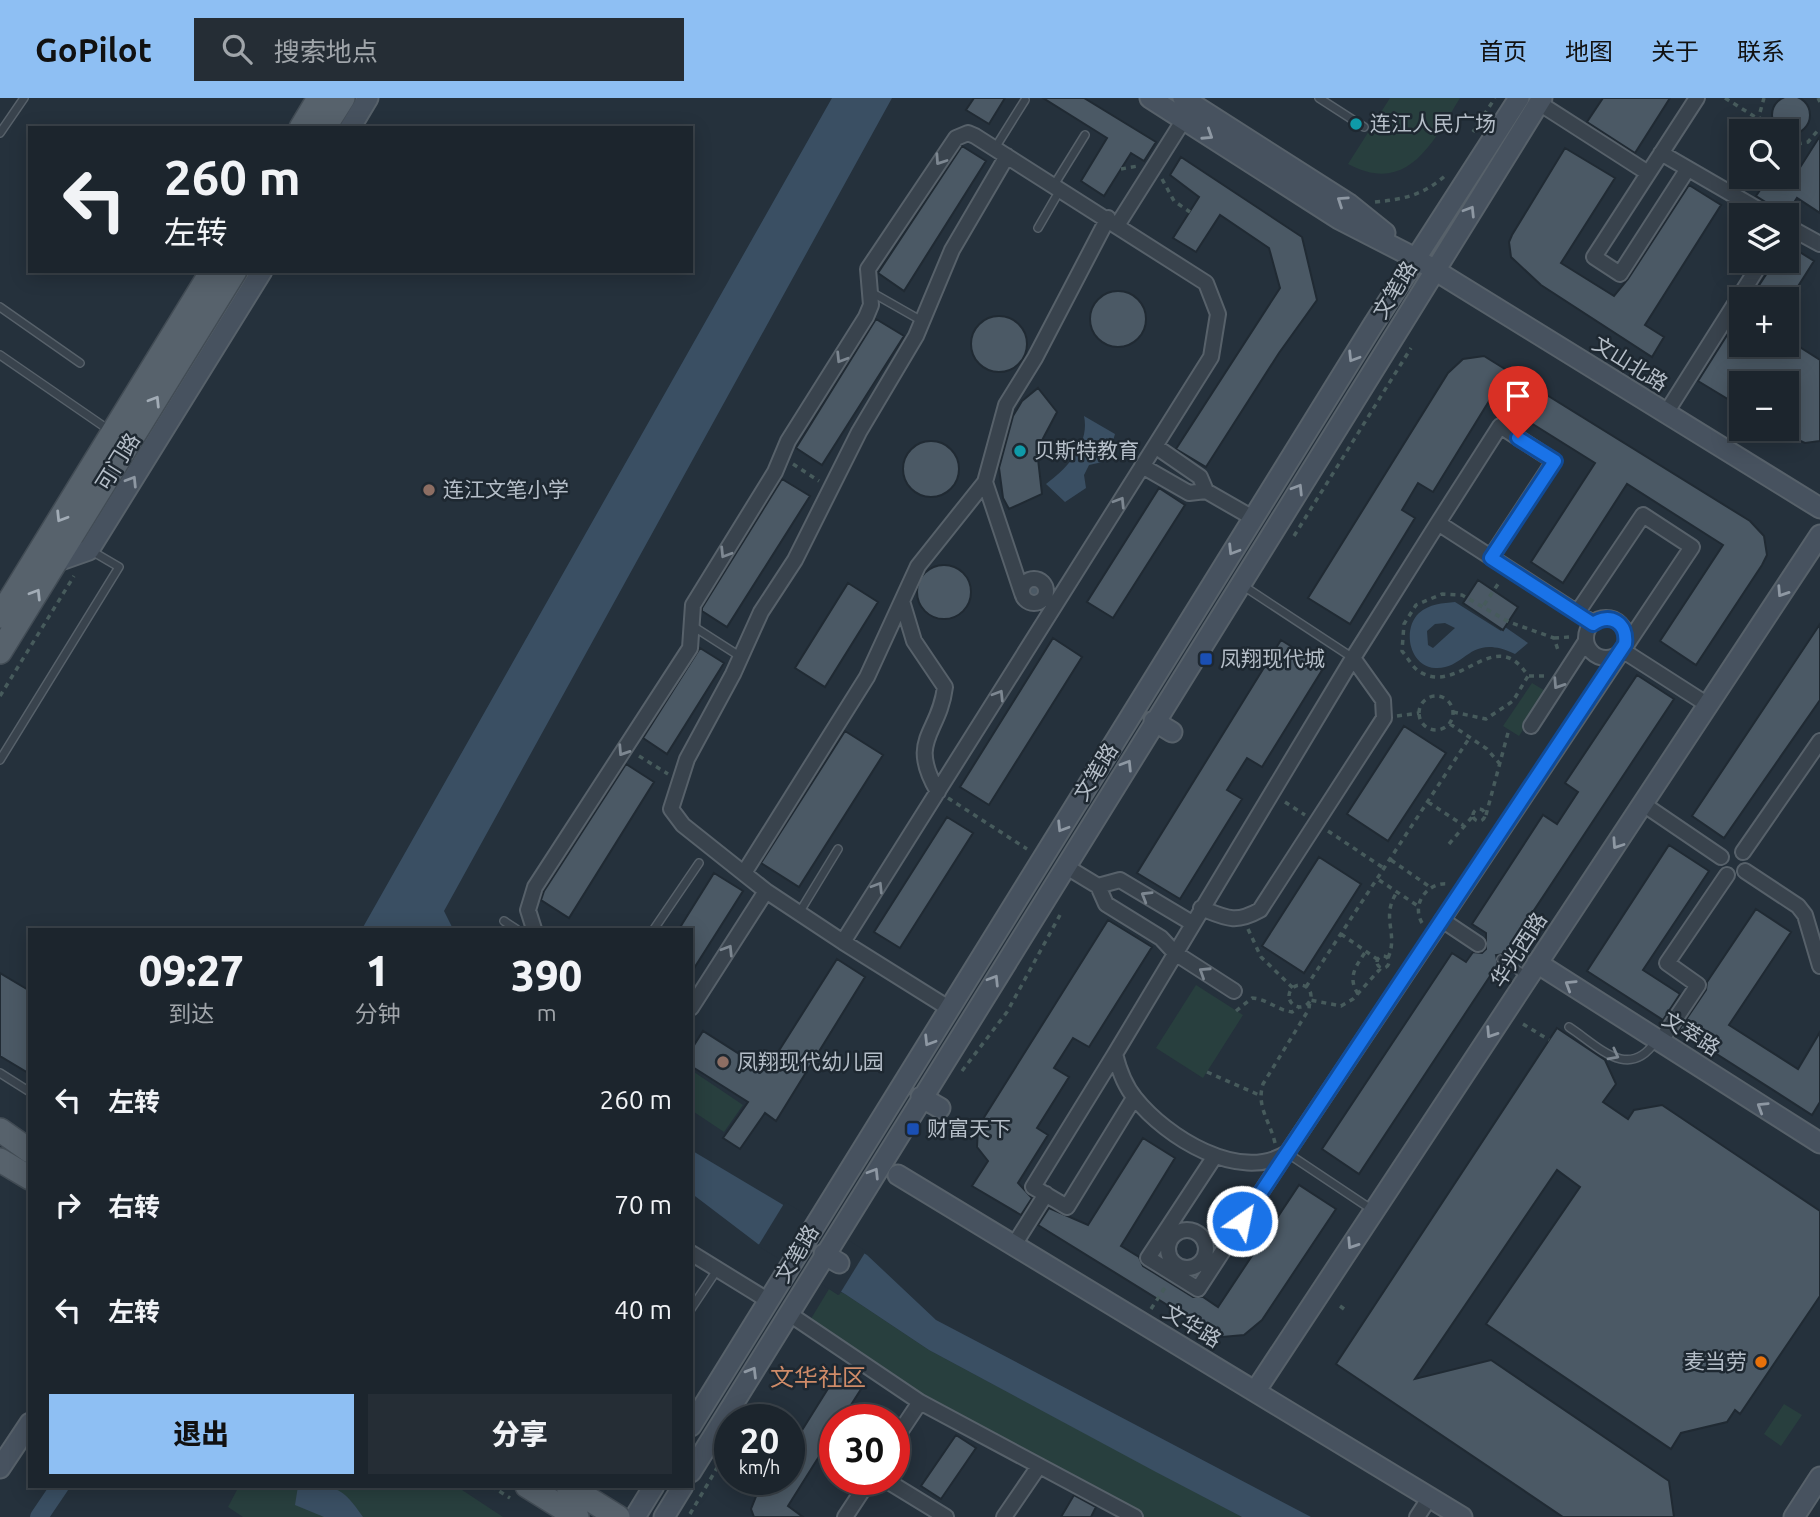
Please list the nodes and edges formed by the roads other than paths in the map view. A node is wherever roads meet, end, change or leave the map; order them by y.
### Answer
1 (24, 98) edge
2 (319, 98) edge
3 (342, 98) edge
4 (368, 98) edge
5 (1150, 98) edge
6 (1318, 98) edge
7 (1518, 98) edge
8 (1697, 98) edge
9 (1025, 100) dead end
10 (1541, 100) edge
11 (1190, 105) edge
12 (302, 126) edge
13 (325, 126) edge
14 (349, 126) edge
15 (350, 126) edge
16 (1364, 127) dead end
17 (0, 133) edge
18 (1085, 135) dead end
19 (1001, 152) junction
20 (1661, 153) junction
21 (1687, 170) junction
22 (1648, 173) junction
23 (1057, 187) junction
24 (1746, 203) edge
25 (1113, 221) junction
26 (1038, 228) dead end
27 (1799, 233) edge
28 (1820, 244) edge
29 (1415, 258) junction
30 (1434, 269) junction
31 (211, 273) edge
32 (234, 273) edge
33 (261, 273) edge
34 (1754, 273) edge
35 (870, 292) junction
36 (0, 307) edge
37 (922, 321) junction
38 (0, 355) edge
39 (80, 363) dead end
40 (1666, 413) junction
41 (113, 433) junction
42 (1155, 446) junction
43 (1142, 466) junction
44 (985, 482) junction
45 (1206, 491) junction
46 (1820, 508) edge
47 (1253, 518) junction
48 (1438, 523) junction
49 (1820, 536) edge
50 (89, 550) junction
51 (1491, 558) junction
52 (55, 562) junction
53 (1240, 583) junction
54 (902, 601) junction
55 (1050, 601) junction
56 (1577, 613) junction
57 (0, 616) edge
58 (1593, 624) junction
59 (690, 625) junction
60 (1586, 641) junction
61 (1622, 650) junction
62 (0, 652) edge
63 (741, 657) junction
64 (1353, 657) junction
65 (1708, 705) junction
66 (1154, 721) junction
67 (1531, 726) dead end
68 (1172, 732) dead end
69 (1820, 741) edge
70 (0, 760) edge
71 (938, 792) junction
72 (1643, 804) junction
73 (838, 849) dead end
74 (1743, 852) junction
75 (1721, 857) junction
76 (699, 863) dead end
77 (1065, 866) junction
78 (1745, 871) junction
79 (744, 873) junction
80 (1727, 875) junction
81 (1098, 886) junction
82 (766, 891) junction
83 (1201, 908) junction
84 (799, 913) junction
85 (1442, 920) junction
86 (504, 921) dead end
87 (1192, 923) junction
88 (514, 928) edge
89 (534, 928) edge
90 (655, 928) edge
91 (1820, 929) edge
92 (843, 942) junction
93 (1812, 943) junction
94 (1478, 944) dead end
95 (1175, 953) junction
96 (1501, 960) dead end
97 (1820, 966) edge
98 (1533, 970) junction
99 (1234, 991) dead end
100 (693, 1005) edge
101 (950, 1009) junction
102 (1569, 1027) dead end
103 (1659, 1041) junction
104 (1115, 1054) junction
105 (0, 1073) edge
106 (28, 1091) edge
107 (921, 1097) junction
108 (1134, 1098) junction
109 (940, 1108) dead end
110 (0, 1130) edge
111 (1818, 1138) edge
112 (28, 1149) edge
113 (1214, 1156) junction
114 (1281, 1157) junction
115 (0, 1160) edge
116 (898, 1175) dead end
117 (28, 1177) edge
118 (1046, 1194) junction
119 (1374, 1211) junction
120 (1167, 1237) junction
121 (1014, 1245) junction
122 (693, 1254) edge
123 (1208, 1262) junction
124 (717, 1270) junction
125 (1176, 1270) junction
126 (769, 1301) junction
127 (693, 1306) edge
128 (788, 1313) junction
129 (1256, 1390) junction
130 (920, 1402) junction
131 (910, 1417) edge
132 (693, 1423) edge
133 (28, 1426) edge
134 (1039, 1466) junction
135 (0, 1468) edge
136 (693, 1469) edge
137 (1820, 1477) edge
138 (530, 1488) edge
139 (571, 1488) edge
140 (653, 1488) edge
141 (682, 1488) edge
142 (859, 1495) edge
143 (910, 1495) edge
144 (1430, 1497) junction
145 (577, 1517) edge
146 (618, 1517) edge
147 (635, 1517) edge
148 (664, 1517) edge
149 (845, 1517) edge
150 (946, 1517) edge
151 (1003, 1517) edge
152 (1135, 1517) edge
153 (1417, 1517) edge
154 (1462, 1517) edge
155 (1794, 1517) edge

1 - 17 lane
2 - 12 main road
3 - 13 main road
3 - 14 main road
4 - 15 main road
5 - 11 main road, 文山北路
6 - 16 lane
7 - 29 main road, 文笔路
8 - 20 street
9 - 19 lane
10 - 22 street
30 -> 10 main road, 文笔路
11 - 25 street
29 -> 11 main road, 文山北路
11 -> 29 main road, 文山北路
18 - 23 lane
19 - 23 street
19 -> 35 street
19 - 37 street
20 - 21 street
20 - 22 street
21 - 22 street
21 - 24 street
23 - 25 street
23 - 26 lane
25 - 42 street
25 - 44 street
27 - 28 street
29 - 30 main road, 文山北路
29 -> 47 main road, 文笔路
30 - 40 main road, 文山北路
53 -> 30 main road, 文笔路
31 - 41 main road, 可门路
52 -> 32 main road, 可门路
50 -> 33 main road
34 - 40 street
35 - 37 lane
35 -> 59 street
36 - 39 lane
37 - 63 street
38 - 41 lane
40 - 46 main road, 文山北路
41 -> 57 main road, 可门路
42 - 43 street
42 - 45 street
43 - 45 street
55 -> 43 street
44 - 54 street
44 - 55 street
45 - 47 street
47 -> 101 main road, 文笔路
48 - 51 street
48 - 51 street
48 - 64 street
49 -> 65 main road, 华光西路
50 - 52 main road
50 - 70 lane
51 - 56 street
62 -> 52 main road, 可门路
53 - 64 lane
53 - 66 main road, 文笔路
54 - 71 street
54 - 79 street
71 -> 55 street
56 - 58 street
56 - 61 street
58 - 60 street
58 - 61 street
59 - 63 lane
59 -> 89 street
60 - 61 street
60 -> 67 street
61 - 65 street
61 - 85 street
63 - 79 street
64 - 83 street
64 - 83 street
65 - 72 main road, 华光西路
66 - 68 main road
77 -> 66 main road, 文笔路
69 - 74 street
92 -> 71 street
72 - 75 street
72 -> 98 main road, 华光西路
73 - 84 lane
74 - 75 street
74 - 78 street
75 - 80 street
76 - 90 lane
77 - 81 street
107 -> 77 main road, 文笔路
78 - 80 street
78 - 93 street
79 - 82 street
80 - 103 street
87 -> 81 street
81 - 95 street
82 - 84 street
100 -> 82 street
83 - 87 street
84 - 92 street
85 - 94 street
85 - 114 street
86 - 88 lane
87 - 95 street
91 - 93 street
92 - 101 street
93 - 97 street
99 -> 95 street
95 - 104 street
96 - 98 lane
103 -> 98 main road, 文萃路
98 -> 119 main road, 华光西路
101 -> 126 main road, 文笔路
102 -> 103 lane
111 -> 103 main road, 文萃路
104 - 108 street
104 - 118 street
105 - 106 lane
107 - 109 main road
128 -> 107 main road, 文笔路
108 - 113 street
108 - 118 street
110 - 112 main road
113 - 114 street
113 - 120 street
114 - 119 lane
114 - 123 street
115 - 117 main road
116 - 121 main road, 文华路
118 - 121 street
119 -> 129 main road, 华光西路
120 - 123 street
120 - 125 street
120 - 125 street
121 - 129 main road, 文华路
122 - 124 street
123 - 125 street
123 - 125 street
124 - 126 street
124 - 127 lane
126 - 132 main road, 文笔路
128 - 130 street
136 -> 128 main road, 文笔路
129 - 144 main road, 文华路
130 - 131 street
130 - 134 street
133 - 135 main road
134 - 151 street
134 - 152 street
137 - 155 main road
138 - 145 main road
139 - 146 main road
140 - 147 main road
141 - 148 main road
142 - 149 street
143 - 150 street
144 - 153 street
144 - 154 main road, 文华路

